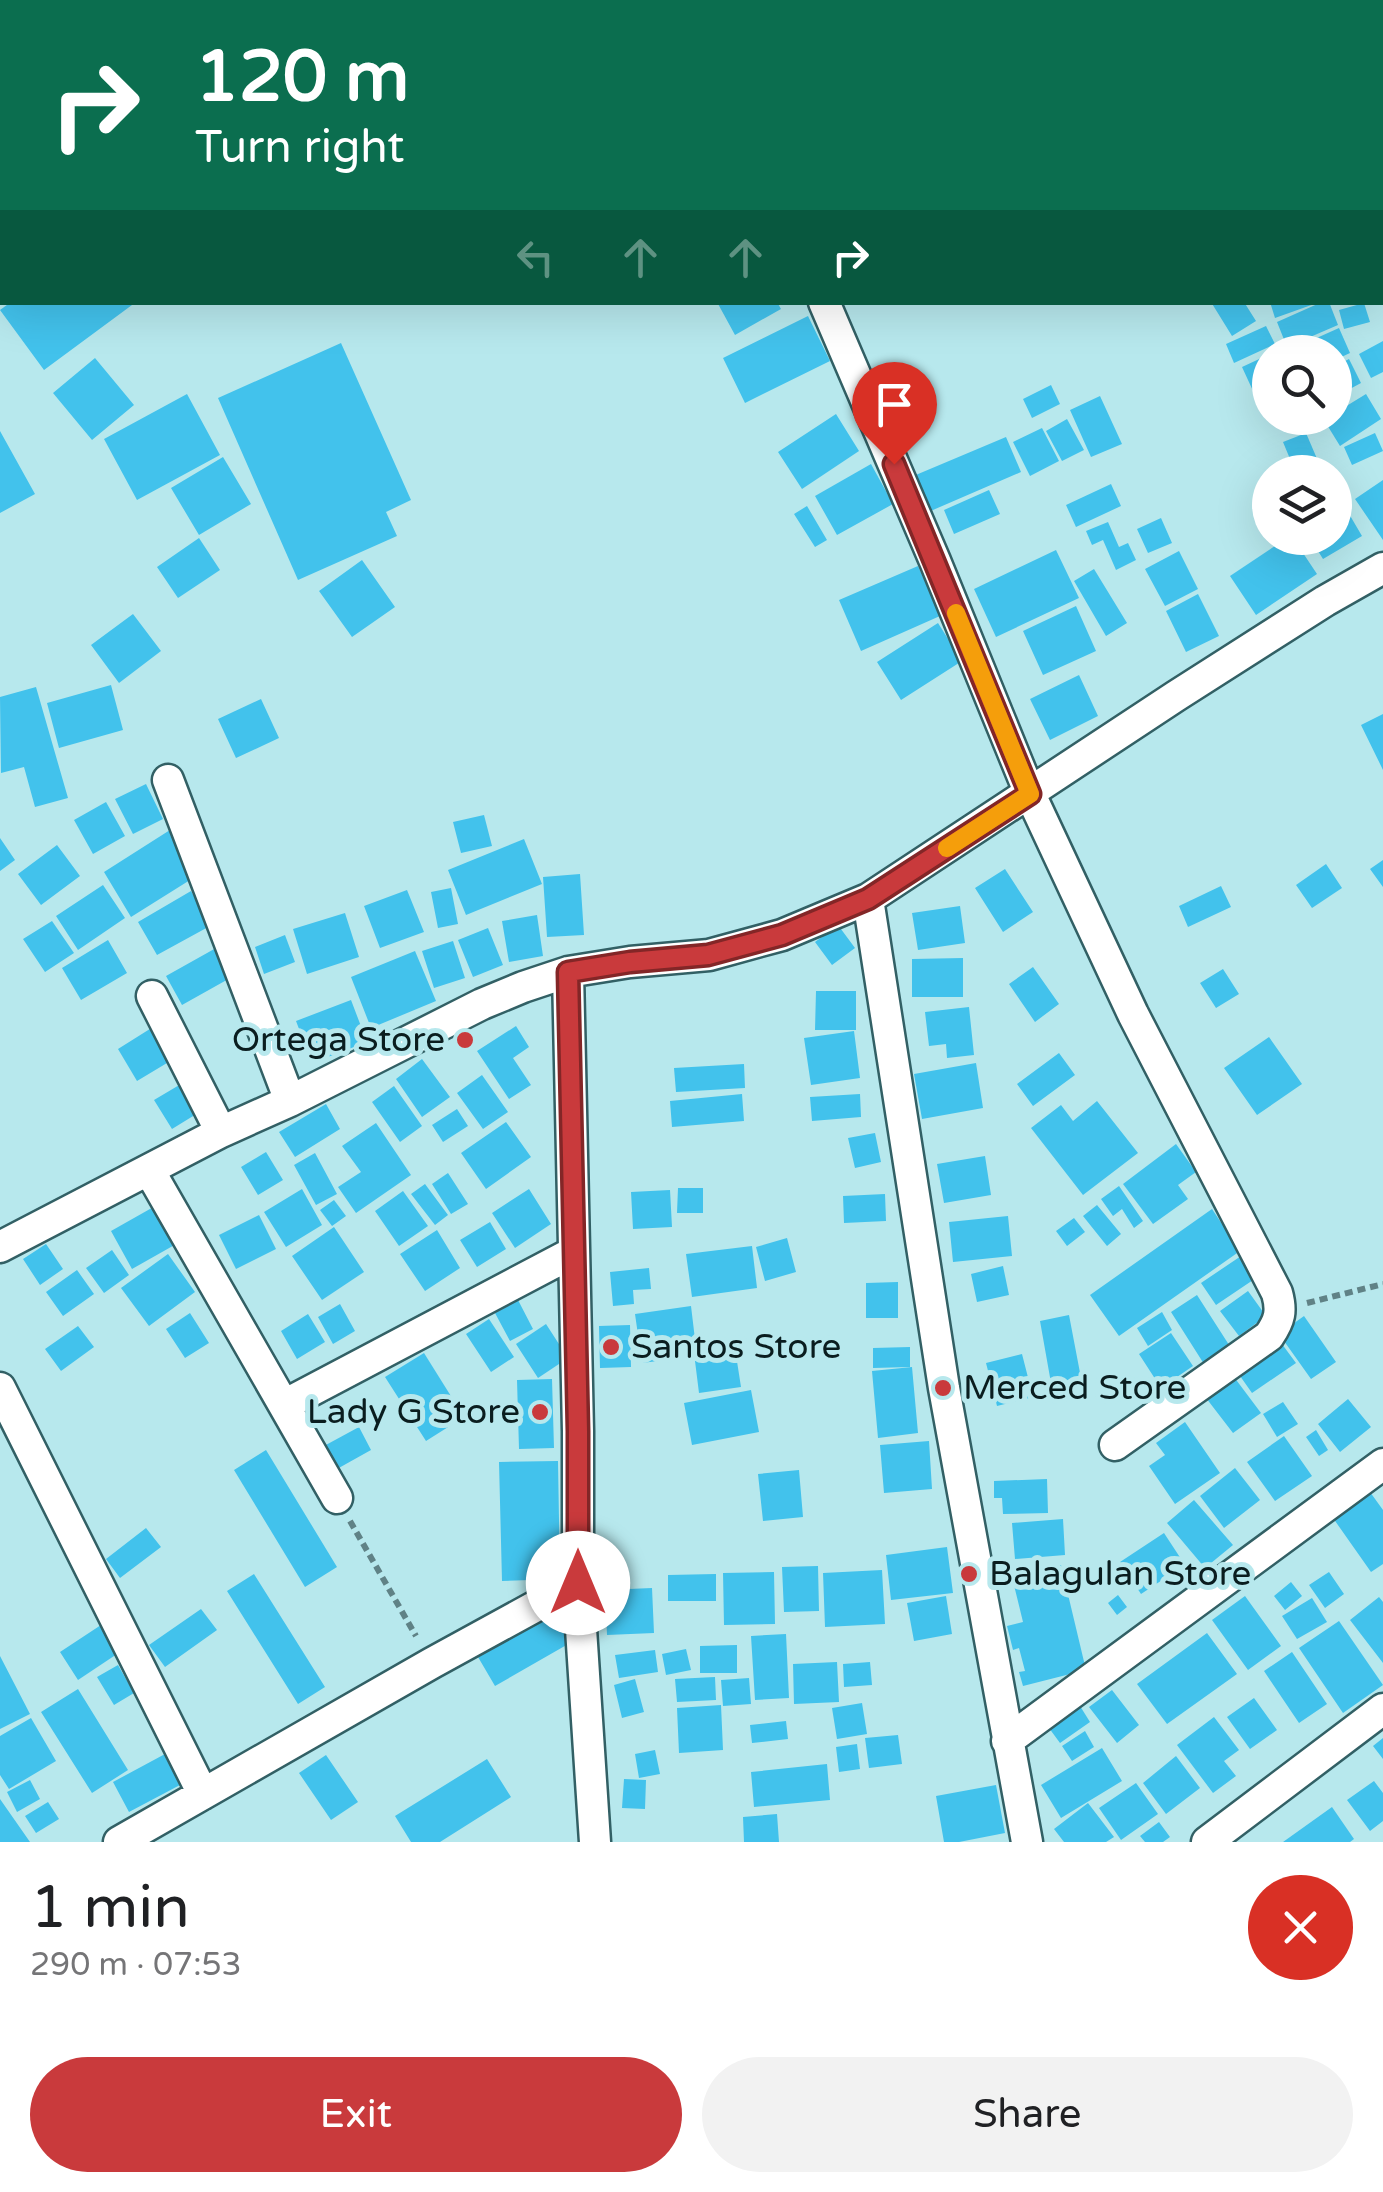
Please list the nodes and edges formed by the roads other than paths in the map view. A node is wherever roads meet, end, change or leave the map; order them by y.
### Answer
1 (825, 305) edge
2 (1383, 568) edge
3 (168, 780) dead end
4 (1030, 794) junction
5 (868, 899) junction
6 (568, 972) junction
7 (152, 996) dead end
8 (290, 1101) junction
9 (222, 1132) junction
10 (149, 1170) junction
11 (0, 1248) edge
12 (574, 1252) junction
13 (0, 1388) edge
14 (284, 1405) junction
15 (1115, 1444) dead end
16 (1383, 1464) edge
17 (337, 1498) road end
18 (578, 1583) junction
19 (1383, 1709) edge
20 (1007, 1741) junction
21 (202, 1794) junction
22 (119, 1842) edge
23 (595, 1842) edge
24 (1026, 1842) edge
25 (1207, 1842) edge

1 - 4 street
2 - 4 street
3 - 8 street
4 - 5 street
4 - 15 street
5 - 6 street
5 - 20 street
6 - 8 street
6 - 12 street
7 - 9 street
8 - 9 street
9 - 10 street
10 - 11 street
10 - 14 street
12 - 14 street
12 - 18 street
13 - 21 street
14 - 17 street
16 - 20 street
18 - 21 street
18 - 23 street
19 - 25 street
20 - 24 street
21 - 22 street

